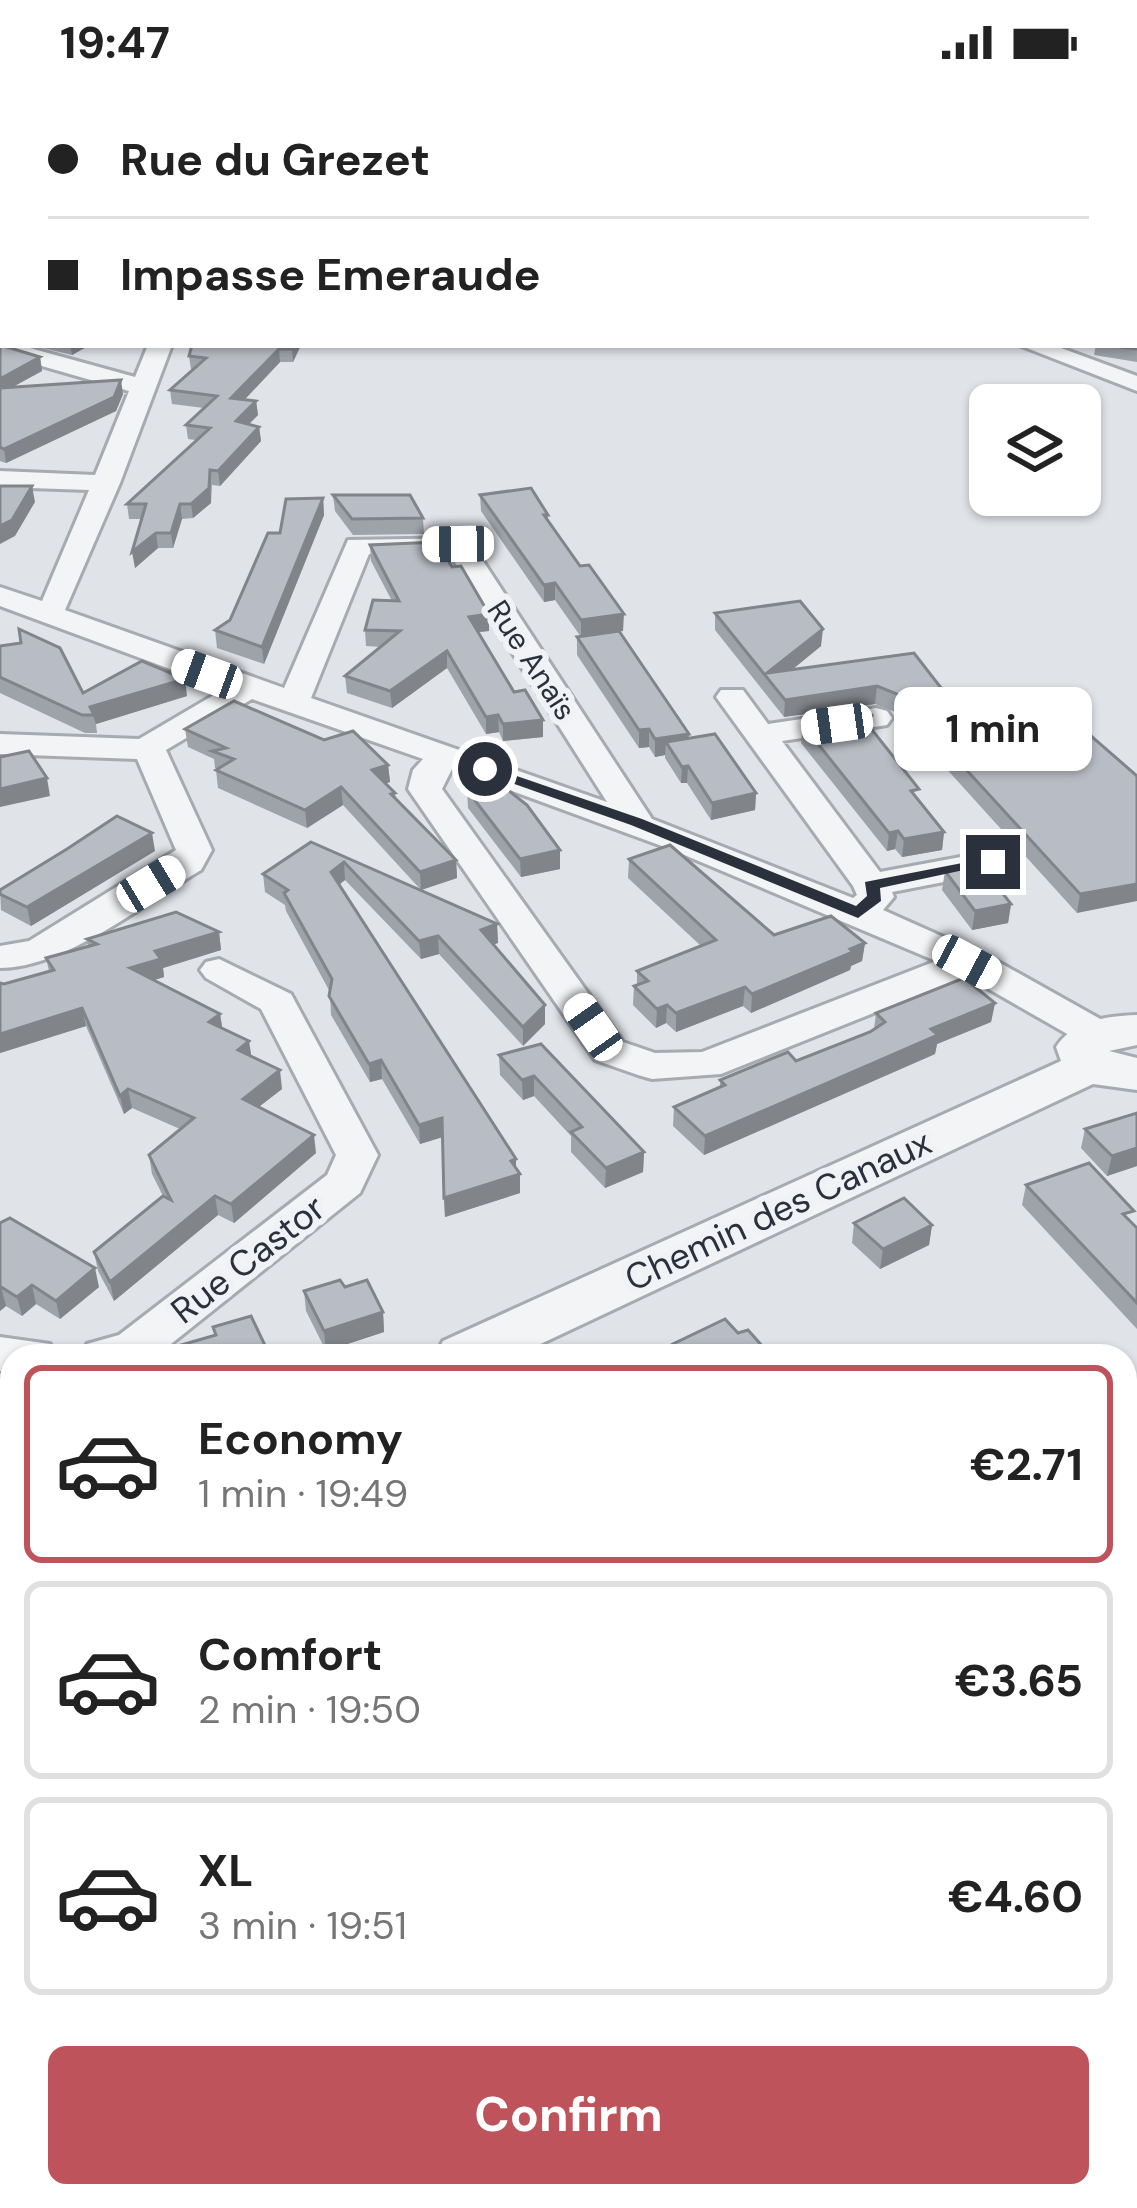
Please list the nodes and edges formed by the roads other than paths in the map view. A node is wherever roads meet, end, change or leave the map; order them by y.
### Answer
1 (7, 348) edge
2 (159, 348) edge
3 (1039, 348) edge
4 (1137, 384) edge
5 (144, 387) junction
6 (0, 479) edge
7 (107, 483) junction
8 (0, 596) edge
9 (47, 614) junction
10 (246, 689) junction
11 (732, 697) dead end
12 (293, 704) junction
13 (876, 718) edge
14 (759, 735) junction
15 (0, 744) edge
16 (148, 747) junction
17 (436, 768) junction
18 (637, 822) junction
19 (993, 862) dead end
20 (864, 899) junction
21 (0, 957) edge
22 (967, 962) junction
23 (219, 970) dead end
24 (1116, 1051) edge
25 (139, 1344) edge
26 (489, 1344) edge

1 - 5 street
2 - 5 street
3 - 4 street
5 - 7 street
6 - 7 street
7 - 9 street
8 - 9 street
9 - 10 street
10 - 12 street
10 - 16 street
11 - 14 street
12 - 17 street
12 - 18 street, Rue Anaïs
13 - 14 street
14 - 20 street
15 - 16 street
16 - 21 street
17 - 18 street
17 - 22 street
18 - 20 street
19 - 20 street
20 - 22 street
22 - 24 street
23 - 25 street, Rue Castor
24 - 26 street, Chemin des Canaux

